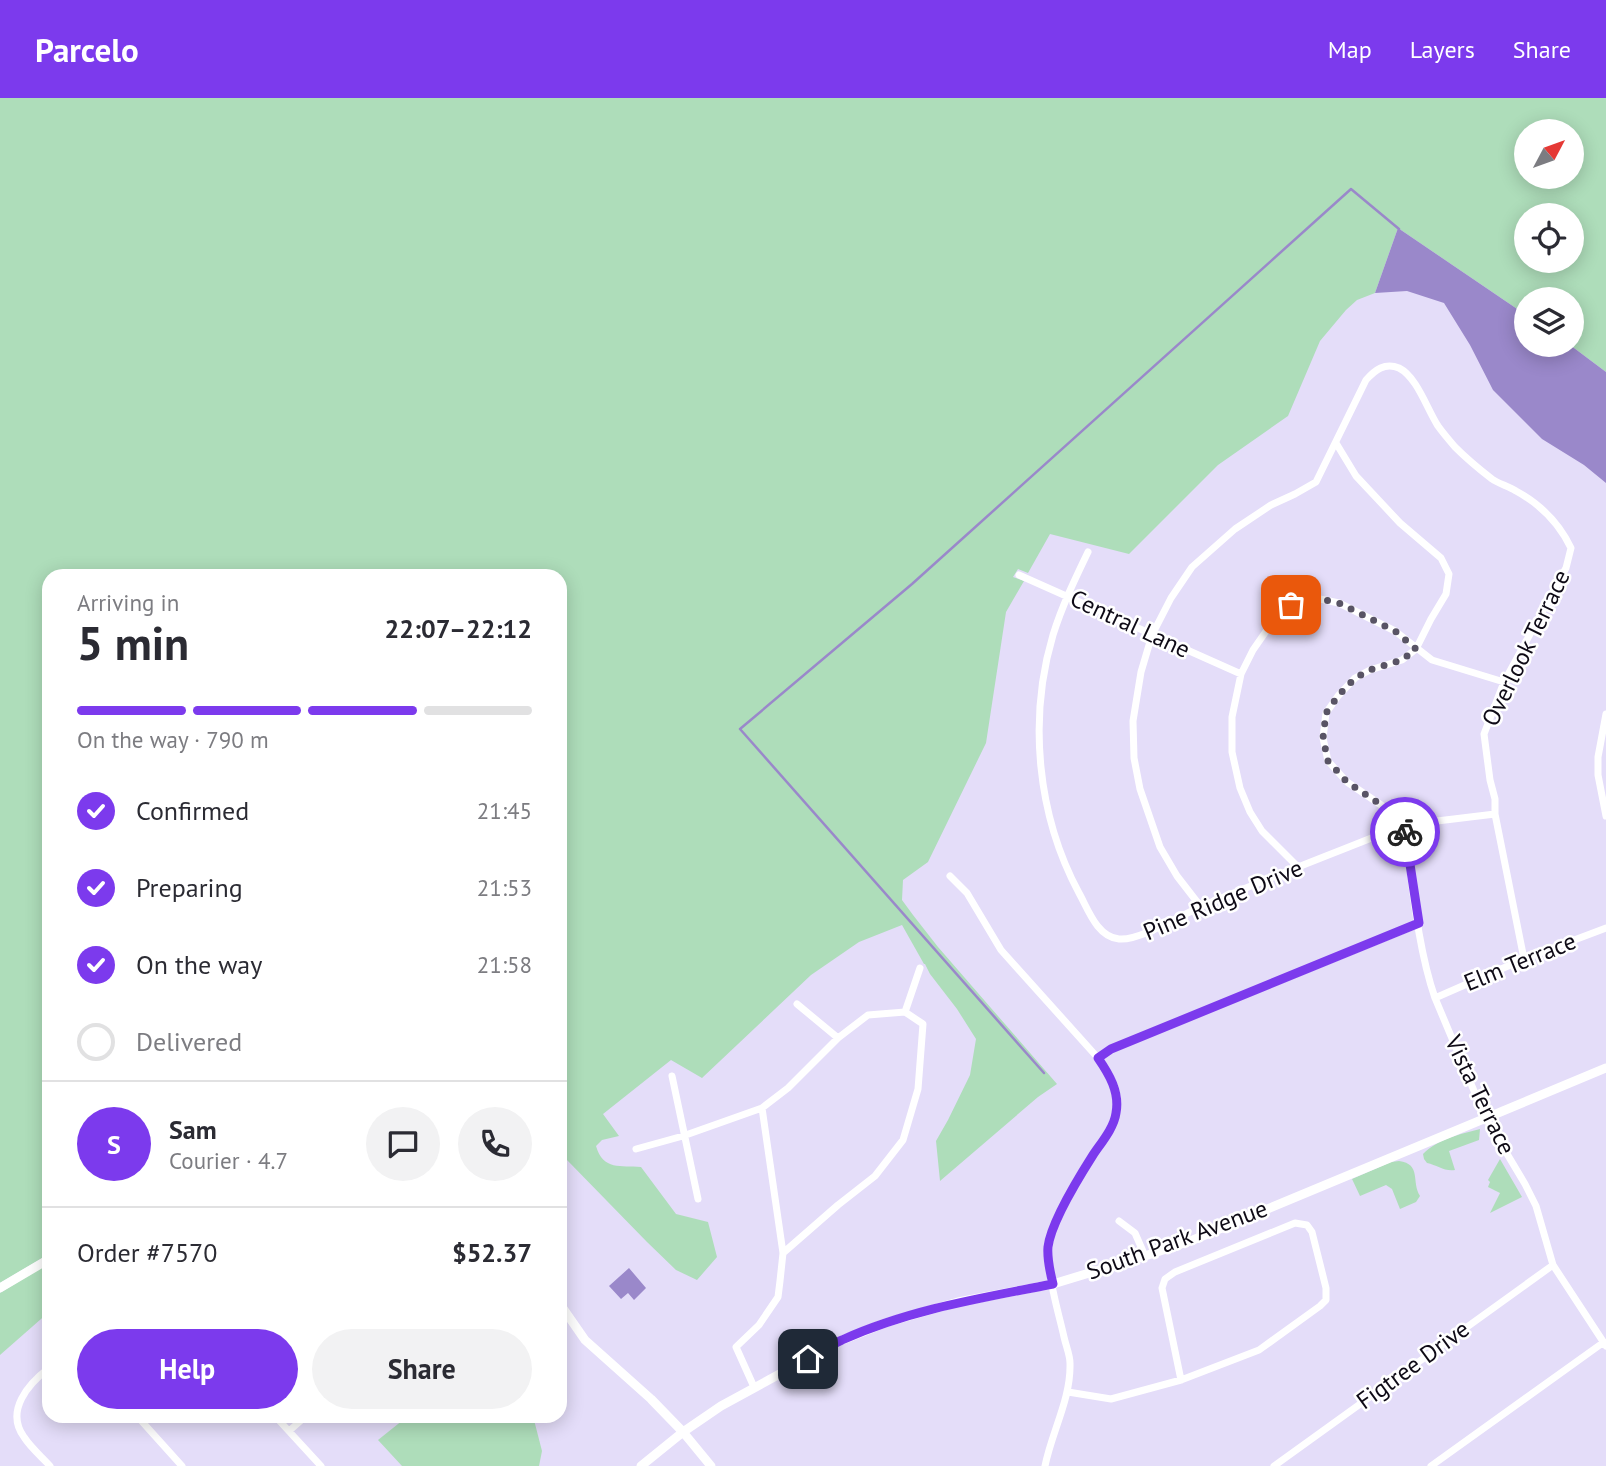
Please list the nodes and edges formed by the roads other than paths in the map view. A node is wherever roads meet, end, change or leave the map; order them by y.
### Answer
1 (1336, 443) junction
2 (1088, 552) dead end
3 (1019, 575) dead end
4 (1068, 595) junction
5 (1152, 635) junction
6 (1416, 649) junction
7 (1241, 674) junction
8 (1504, 682) junction
9 (1606, 714) edge
10 (1496, 814) junction
11 (1606, 816) edge
12 (1404, 825) junction
13 (1298, 867) junction
14 (950, 876) dead end
15 (1201, 907) junction
16 (1419, 923) junction
17 (1606, 928) edge
18 (1524, 959) junction
19 (920, 968) dead end
20 (1436, 998) junction
21 (797, 1004) dead end
22 (905, 1012) junction
23 (838, 1038) junction
24 (1098, 1058) junction
25 (1606, 1068) edge
26 (672, 1076) dead end
27 (762, 1108) junction
28 (1485, 1117) junction
29 (683, 1136) junction
30 (636, 1149) dead end
31 (698, 1199) dead end
32 (1119, 1221) dead end
33 (783, 1253) junction
34 (1145, 1256) junction
35 (42, 1263) edge
36 (1553, 1265) junction
37 (1053, 1284) junction
38 (0, 1288) edge
39 (567, 1314) edge
40 (1605, 1344) edge
41 (42, 1374) edge
42 (1181, 1380) junction
43 (754, 1387) junction
44 (1068, 1392) junction
45 (143, 1423) edge
46 (282, 1423) edge
47 (298, 1423) edge
48 (289, 1431) junction
49 (683, 1433) junction
50 (50, 1466) edge
51 (182, 1466) edge
52 (321, 1466) edge
53 (641, 1466) edge
54 (711, 1466) edge
55 (1045, 1466) edge
56 (1274, 1466) edge
57 (1431, 1466) edge

1 - 5 street, Overlook Terrace
1 - 6 street
1 - 8 street, Overlook Terrace
2 - 4 street, Pine Ridge Drive
3 - 4 street, Central Lane
4 - 5 street, Central Lane
4 - 15 street, Pine Ridge Drive
5 - 7 street, Central Lane
5 - 15 street, Overlook Terrace
6 - 7 street
6 - 8 street
6 - 12 street
7 - 13 street
8 - 10 street, Overlook Terrace
9 - 11 street
10 - 12 street, Pine Ridge Drive
10 - 18 street, Overlook Terrace
12 - 13 street, Pine Ridge Drive
12 - 16 street, Vista Terrace
13 - 15 street, Pine Ridge Drive
14 - 24 street
16 - 20 street, Vista Terrace
16 - 24 street
17 - 18 street, Elm Terrace
18 - 20 street, Elm Terrace
19 - 22 street
20 - 28 street, Vista Terrace
21 - 23 street
22 - 23 street
22 - 33 street
23 - 27 street
24 - 37 street
25 - 28 street, South Park Avenue
26 - 29 street
27 - 29 street
27 - 33 street
28 - 34 street, South Park Avenue
28 - 36 street, Vista Terrace
29 - 30 street
29 - 31 street
32 - 34 street
33 - 43 street
34 - 37 street, South Park Avenue
35 - 38 street
36 - 40 street, Vista Terrace
36 - 56 street, Figtree Drive
37 - 43 street, South Park Avenue
37 - 44 street
39 - 49 street
40 - 57 street
41 - 50 street
42 - 42 street
42 - 44 street
43 - 49 street, South Park Avenue
44 - 55 street
45 - 51 street
46 - 48 street
47 - 48 street
48 - 52 street
49 - 53 street, South Park Avenue
49 - 54 street

